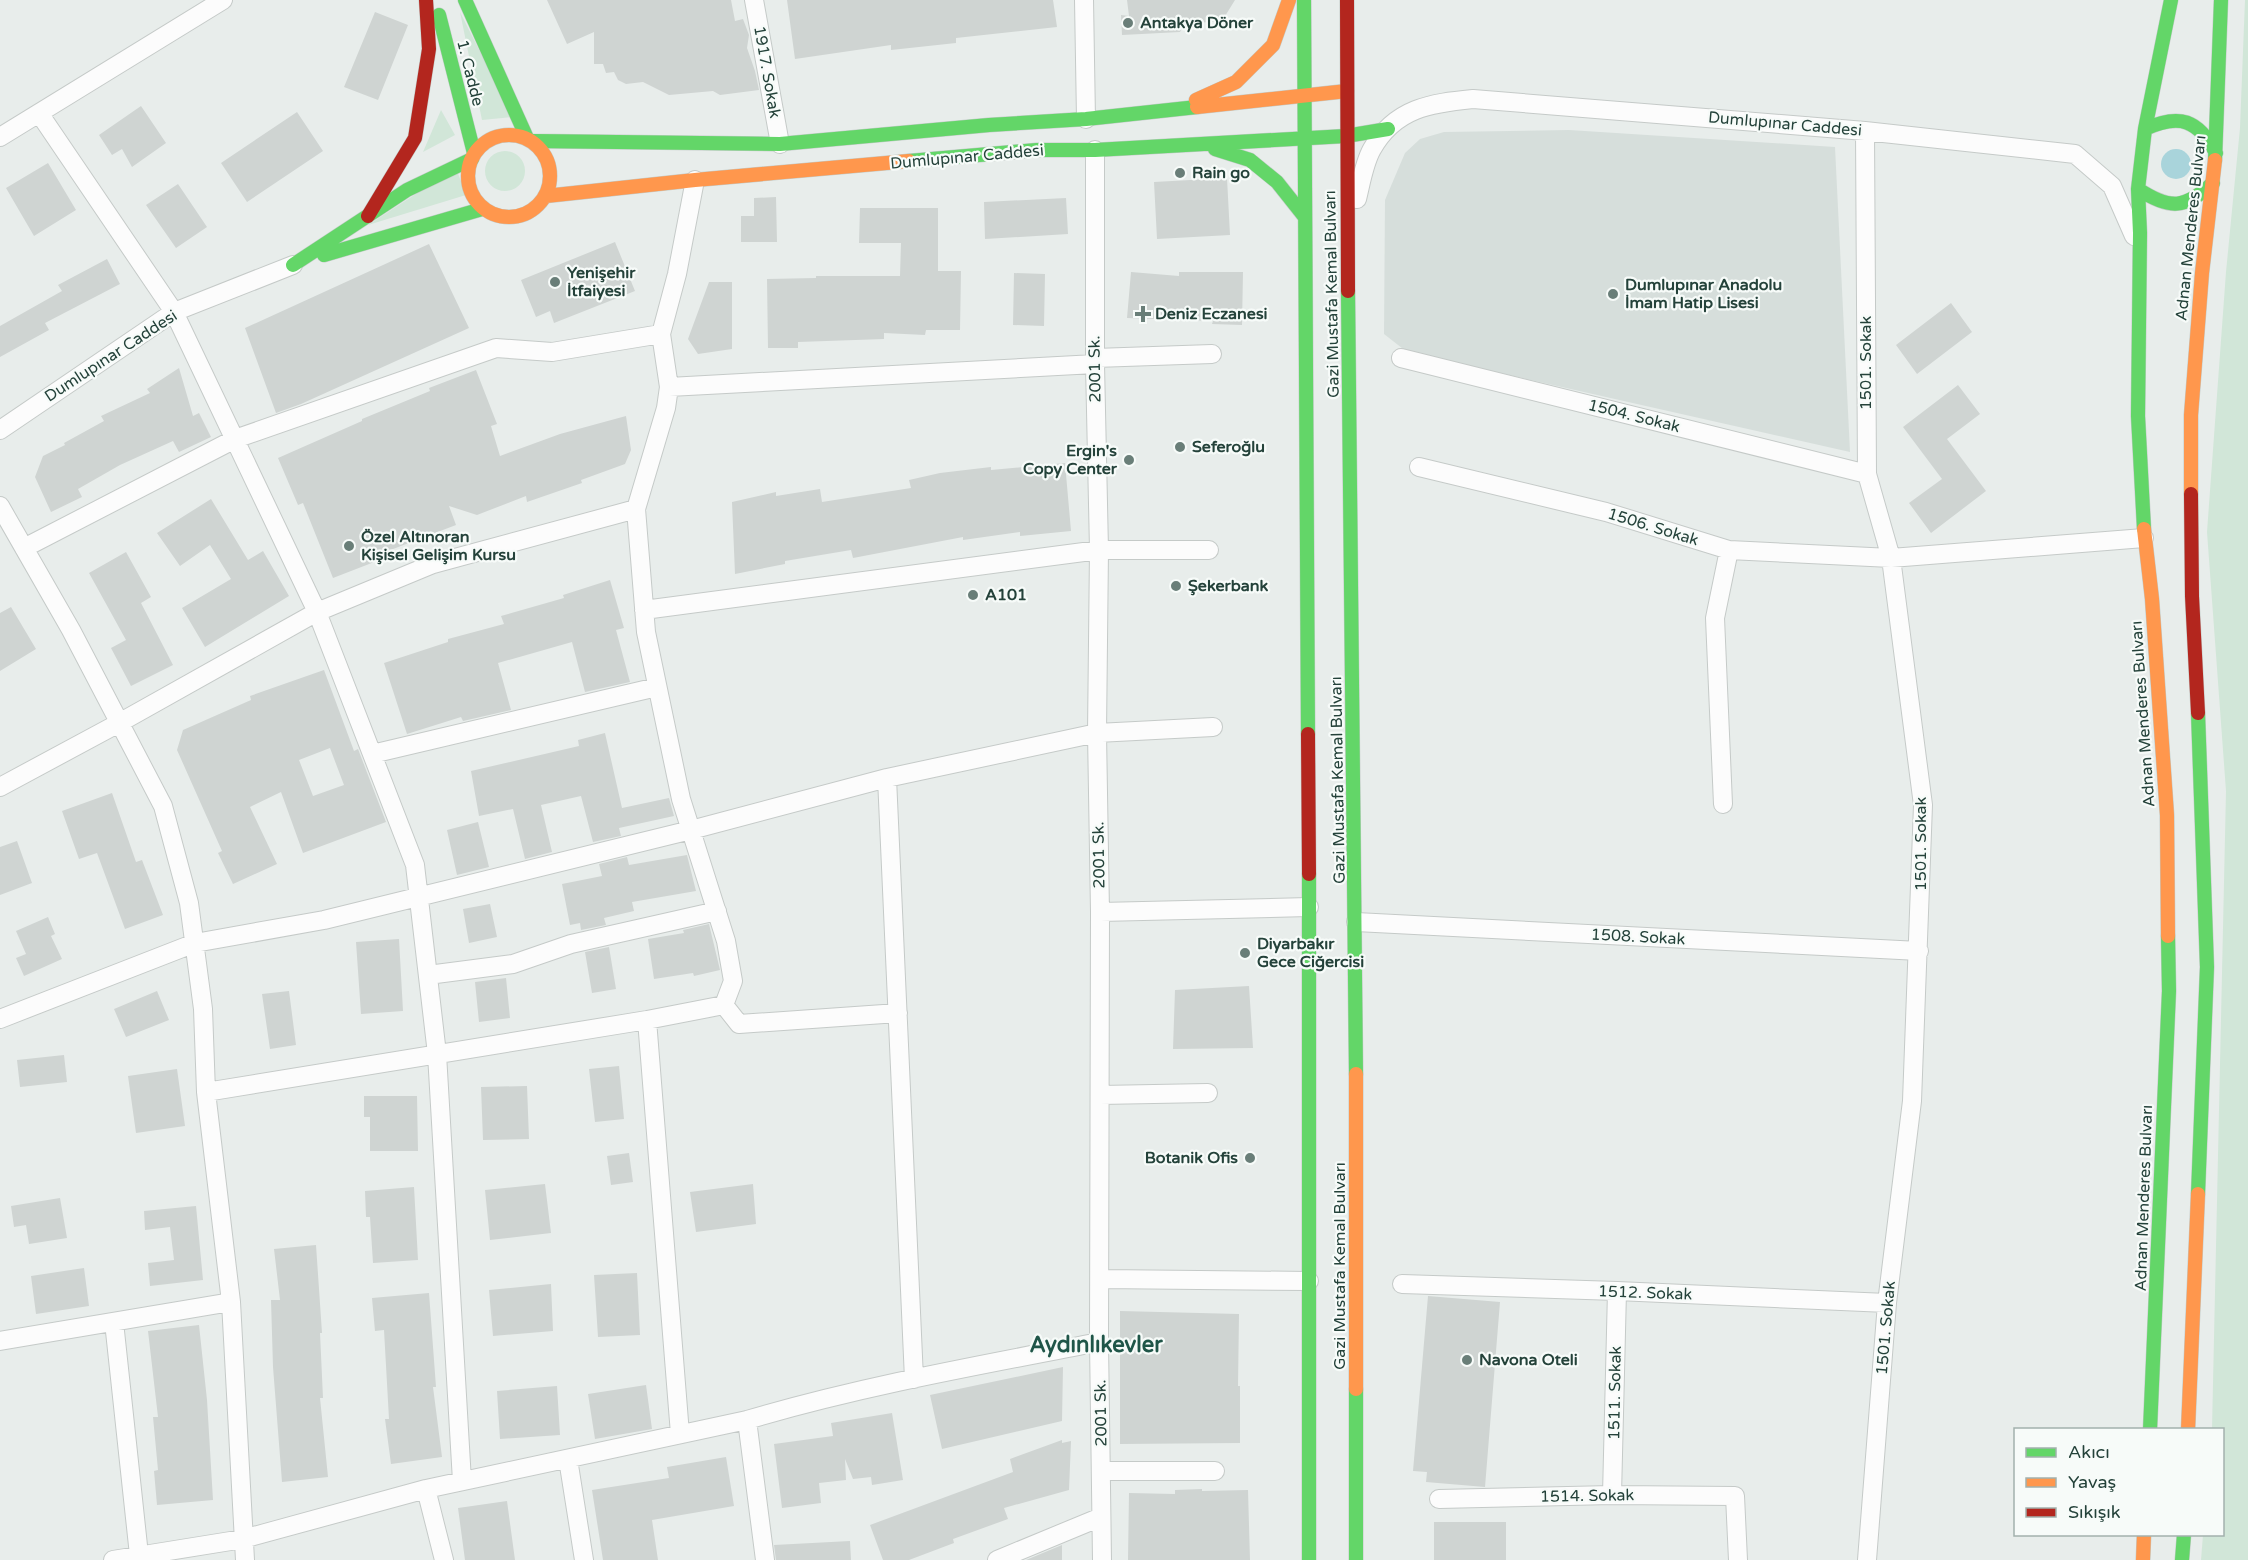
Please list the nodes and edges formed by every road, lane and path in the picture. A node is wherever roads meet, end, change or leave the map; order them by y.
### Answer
1 (223, 0) edge
2 (426, 0) edge
3 (436, 0) edge
4 (465, 0) edge
5 (754, 0) edge
6 (1084, 0) edge
7 (1289, 0) edge
8 (1304, 0) edge
9 (1347, 0) edge
10 (2171, 0) edge
11 (2221, 0) edge
12 (1347, 92) junction
13 (1303, 96) junction
14 (1177, 108) junction
15 (39, 113) junction
16 (1086, 119) junction
17 (1388, 129) junction
18 (2145, 129) junction
19 (1865, 131) junction
20 (1346, 136) junction
21 (0, 137) edge
22 (1303, 139) junction
23 (530, 140) junction
24 (780, 144) junction
25 (1201, 144) junction
26 (1095, 150) junction
27 (2216, 153) junction
28 (473, 156) junction
29 (695, 180) junction
30 (2214, 183) junction
31 (2138, 189) junction
32 (546, 195) junction
33 (482, 209) junction
34 (368, 216) junction
35 (1304, 216) junction
36 (1347, 236) junction
37 (2139, 246) junction
38 (292, 265) junction
39 (174, 312) junction
40 (661, 334) junction
41 (1212, 354) dead end
42 (1401, 358) dead end
43 (1095, 361) junction
44 (669, 387) junction
45 (0, 430) edge
46 (235, 439) junction
47 (1419, 467) dead end
48 (1867, 474) junction
49 (0, 506) edge
50 (636, 509) junction
51 (2144, 538) junction
52 (24, 548) junction
53 (1099, 550) junction
54 (1209, 550) dead end
55 (1730, 550) junction
56 (1891, 558) junction
57 (644, 610) junction
58 (317, 612) junction
59 (657, 687) junction
60 (120, 723) junction
61 (1213, 727) dead end
62 (1096, 733) junction
63 (372, 754) junction
64 (887, 778) junction
65 (0, 787) edge
66 (1723, 804) dead end
67 (691, 830) junction
68 (418, 897) junction
69 (1309, 907) junction
70 (717, 911) junction
71 (1100, 912) junction
72 (1356, 922) junction
73 (195, 943) junction
74 (1919, 951) junction
75 (428, 975) junction
76 (724, 1005) junction
77 (898, 1013) junction
78 (0, 1019) edge
79 (646, 1020) junction
80 (437, 1054) junction
81 (206, 1092) junction
82 (1208, 1092) dead end
83 (1100, 1095) junction
84 (1101, 1279) junction
85 (1309, 1281) junction
86 (1402, 1284) dead end
87 (1617, 1291) junction
88 (231, 1302) junction
89 (1887, 1304) junction
90 (114, 1322) junction
91 (0, 1341) edge
92 (1100, 1342) junction
93 (914, 1379) junction
94 (747, 1420) junction
95 (2150, 1428) edge
96 (2188, 1428) edge
97 (680, 1434) junction
98 (568, 1459) junction
99 (1102, 1471) junction
100 (1215, 1471) dead end
101 (462, 1481) junction
102 (426, 1489) junction
103 (1612, 1495) junction
104 (1439, 1498) dead end
105 (1101, 1517) junction
106 (2144, 1536) edge
107 (2184, 1536) edge
108 (243, 1539) junction
109 (139, 1555) junction
110 (113, 1560) edge
111 (245, 1560) edge
112 (444, 1560) edge
113 (584, 1560) edge
114 (765, 1560) edge
115 (997, 1560) edge
116 (1102, 1560) edge
117 (1309, 1560) edge
118 (1356, 1560) edge
119 (1738, 1560) edge
120 (1867, 1560) edge
121 (2143, 1560) edge
122 (2182, 1560) edge

1 - 15 street
2 - 34 main road
3 - 28 main road, 1. Cadde
4 - 23 main road, 1. Cadde
5 - 24 street, 1917. Sokak
6 - 16 street
7 - 14 main road
8 - 13 main road, Gazi Mustafa Kemal Bulvarı
9 - 12 main road, Gazi Mustafa Kemal Bulvarı
10 - 18 main road, Adnan Menderes Bulvarı
11 - 27 main road, Adnan Menderes Bulvarı
12 - 13 main road, Dumlupınar Caddesi
12 - 20 main road, Gazi Mustafa Kemal Bulvarı
13 - 14 main road, Dumlupınar Caddesi
13 - 22 main road, Gazi Mustafa Kemal Bulvarı
14 - 16 main road, Dumlupınar Caddesi
15 - 21 street
15 - 39 street
16 - 24 main road, Dumlupınar Caddesi
17 - 19 street, Dumlupınar Caddesi
17 - 20 main road, Dumlupınar Caddesi
17 - 36 street, Dumlupınar Caddesi
18 - 27 main road
18 - 31 main road, Adnan Menderes Bulvarı
19 - 37 street, Dumlupınar Caddesi
19 - 48 street, 1501. Sokak
20 - 22 main road, Dumlupınar Caddesi
20 - 36 main road, Gazi Mustafa Kemal Bulvarı
22 - 25 main road, Dumlupınar Caddesi
22 - 35 main road, Gazi Mustafa Kemal Bulvarı
23 - 24 main road, Dumlupınar Caddesi
23 - 28 main road
23 - 32 main road
25 - 26 main road, Dumlupınar Caddesi
25 - 35 main road
26 - 29 main road, Dumlupınar Caddesi
26 - 43 street, 2001 Sk.
27 - 30 main road, Adnan Menderes Bulvarı
28 - 33 main road
28 - 34 main road, Dumlupınar Caddesi
29 - 32 main road, Dumlupınar Caddesi
29 - 40 street
30 - 31 main road
30 - 96 main road, Adnan Menderes Bulvarı
31 - 37 main road, Adnan Menderes Bulvarı
32 - 33 main road
33 - 38 main road, Dumlupınar Caddesi
34 - 38 main road, Dumlupınar Caddesi
35 - 69 main road, Gazi Mustafa Kemal Bulvarı
36 - 72 main road, Gazi Mustafa Kemal Bulvarı
37 - 51 main road, Adnan Menderes Bulvarı
38 - 39 street, Dumlupınar Caddesi
39 - 45 street, Dumlupınar Caddesi
39 - 46 street
40 - 44 street
40 - 46 street
41 - 43 street
42 - 48 street, 1504. Sokak
43 - 44 street
43 - 53 street, 2001 Sk.
44 - 50 street
46 - 52 street
46 - 58 street
47 - 55 street, 1506. Sokak
48 - 56 street, 1501. Sokak
49 - 52 street
50 - 57 street
50 - 58 street
51 - 56 street, 1506. Sokak
51 - 95 main road, Adnan Menderes Bulvarı
52 - 60 street
53 - 54 street
53 - 57 street
53 - 62 street, 2001 Sk.
55 - 56 street, 1506. Sokak
55 - 66 street
56 - 74 street, 1501. Sokak
57 - 59 street
58 - 60 street
58 - 63 street
59 - 63 street
59 - 67 street
60 - 65 street
60 - 73 street
61 - 62 street
62 - 64 street
62 - 71 street, 2001 Sk.
63 - 68 street
64 - 67 street
64 - 77 street
67 - 68 street
67 - 70 street
68 - 73 street
68 - 75 street
69 - 71 street
69 - 85 main road, Gazi Mustafa Kemal Bulvarı
70 - 75 street
70 - 76 street
71 - 83 street, 2001 Sk.
72 - 74 street, 1508. Sokak
72 - 118 main road, Gazi Mustafa Kemal Bulvarı
73 - 78 street
73 - 81 street
74 - 89 street, 1501. Sokak
75 - 80 street
76 - 77 street
76 - 79 street
77 - 93 street
79 - 80 street
79 - 97 street
80 - 81 street
80 - 101 street
81 - 88 street
82 - 83 street
83 - 84 street, 2001 Sk.
84 - 85 street
84 - 92 street, 2001 Sk.
85 - 117 main road, Gazi Mustafa Kemal Bulvarı
86 - 87 street, 1512. Sokak
87 - 89 street, 1512. Sokak
87 - 103 street, 1511. Sokak
88 - 90 street
88 - 108 street
89 - 120 street, 1501. Sokak
90 - 91 street
90 - 109 street
92 - 93 street
92 - 99 street, 2001 Sk.
93 - 94 street
94 - 97 street
94 - 114 street
97 - 98 street
98 - 101 street
98 - 113 street
99 - 100 street
99 - 105 street, 2001 Sk.
101 - 102 street
102 - 108 street
102 - 112 street
103 - 104 street, 1514. Sokak
103 - 119 street, 1514. Sokak
105 - 115 street
105 - 116 street, 2001 Sk.
106 - 121 main road
107 - 122 main road
108 - 109 street
108 - 111 street
109 - 110 street

